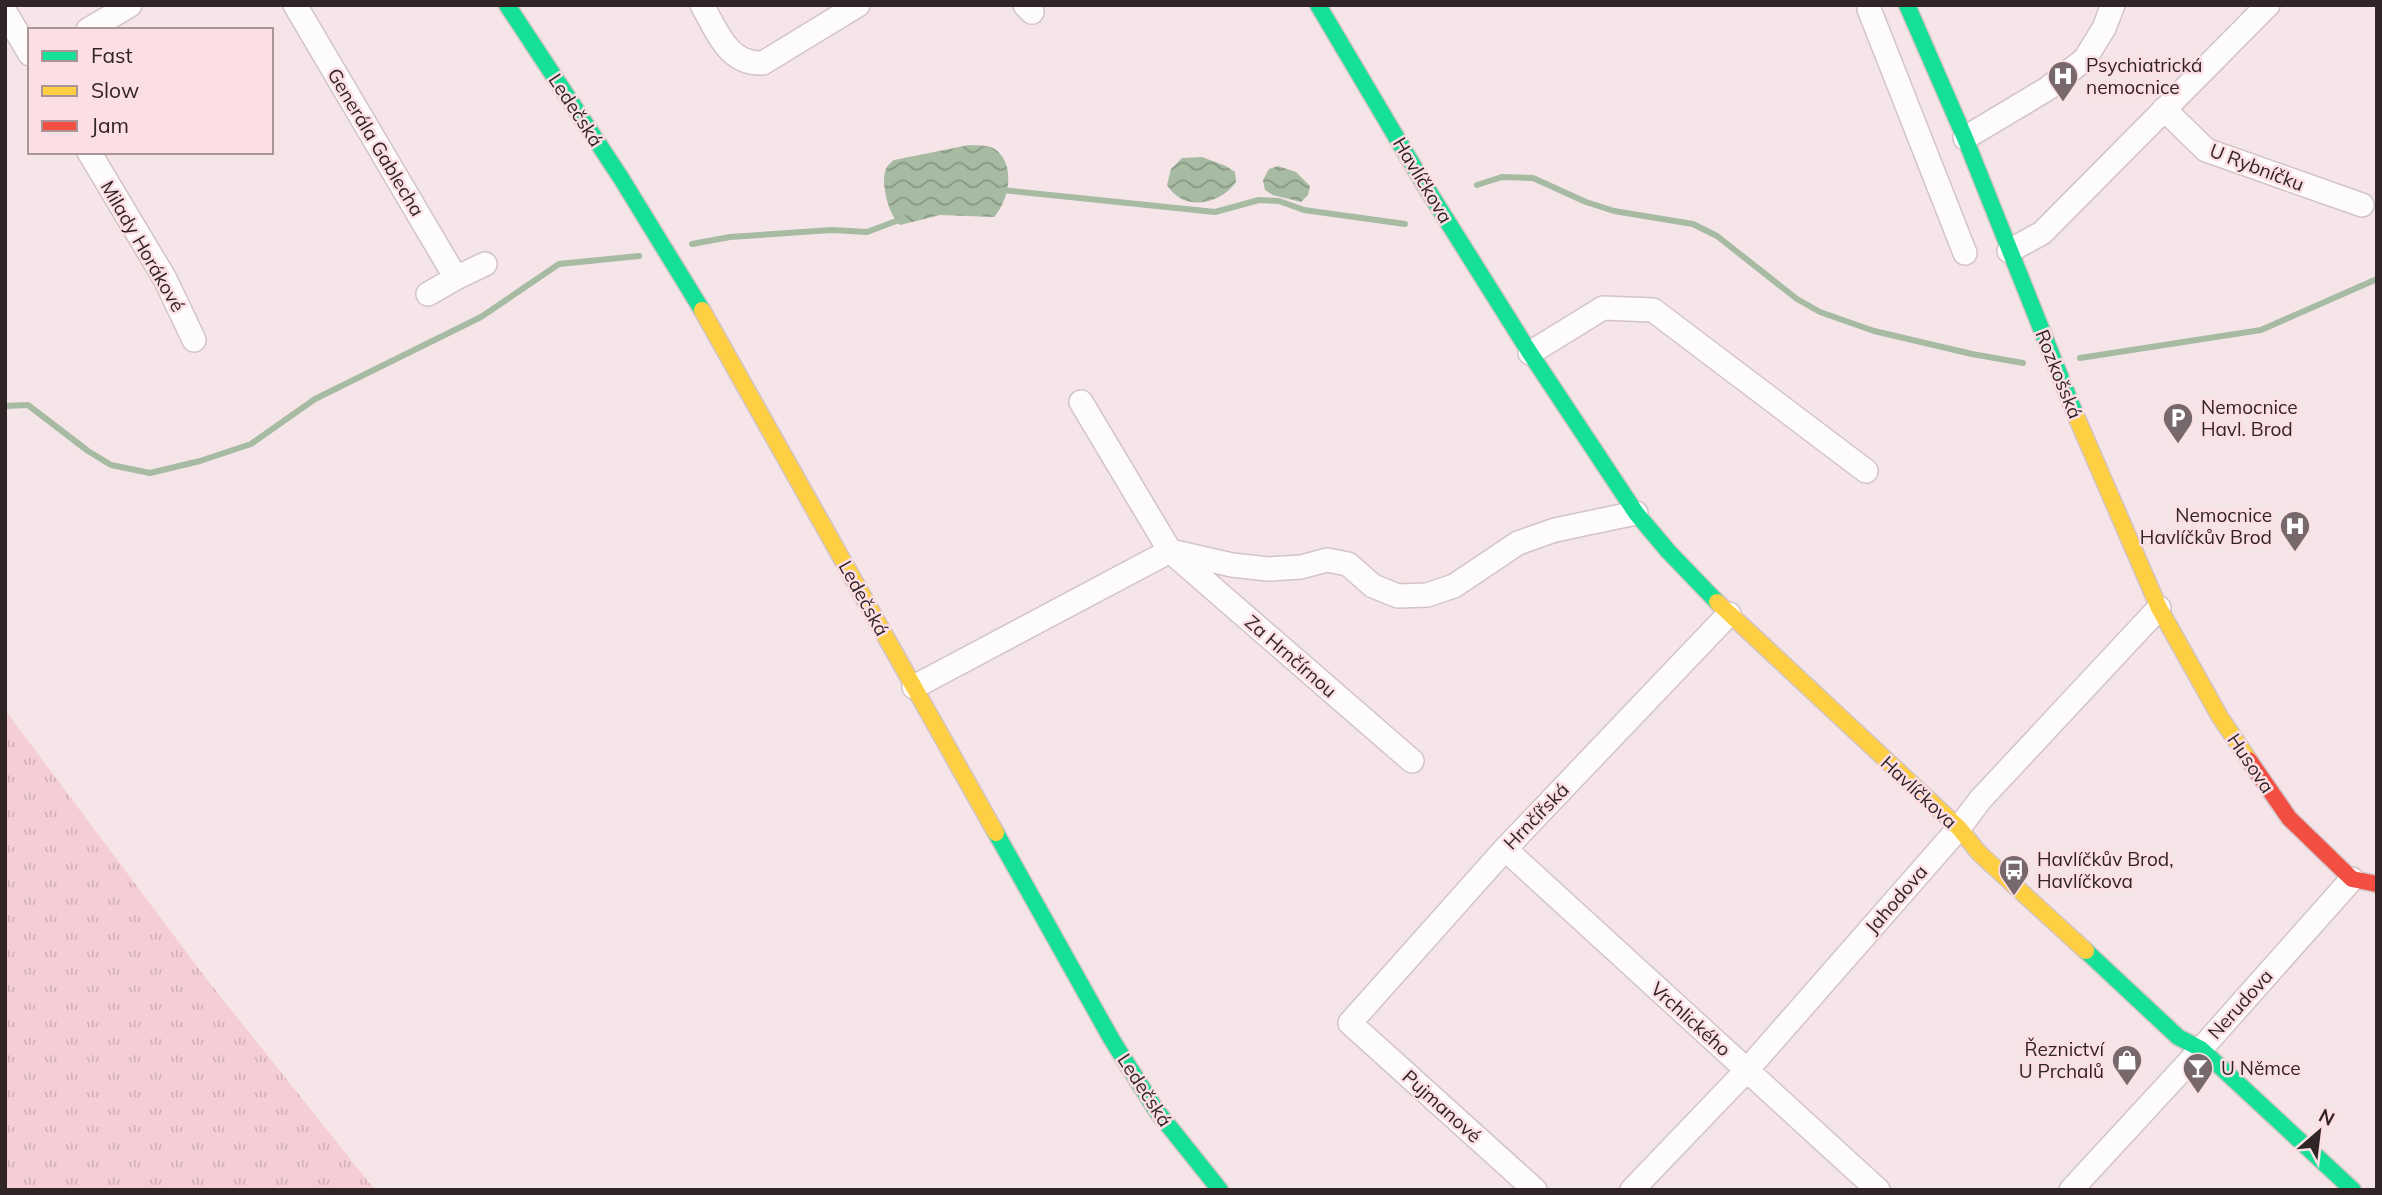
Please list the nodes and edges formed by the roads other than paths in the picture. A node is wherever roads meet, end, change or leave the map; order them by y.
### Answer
1 (130, 5) edge
2 (296, 5) edge
3 (507, 5) edge
4 (702, 5) edge
5 (858, 5) edge
6 (1318, 5) edge
7 (1907, 5) edge
8 (2113, 5) edge
9 (2267, 5) edge
10 (1871, 6) edge
11 (5, 12) edge
12 (91, 28) edge
13 (28, 51) edge
14 (2164, 108) junction
15 (1965, 138) junction
16 (90, 154) edge
17 (2362, 205) dead end
18 (2010, 251) junction
19 (1965, 253) dead end
20 (485, 264) dead end
21 (456, 278) junction
22 (428, 294) dead end
23 (194, 340) dead end
24 (1530, 353) junction
25 (1081, 402) dead end
26 (1866, 471) dead end
27 (1636, 513) junction
28 (1170, 551) junction
29 (2159, 608) junction
30 (1729, 614) junction
31 (914, 687) junction
32 (1412, 761) dead end
33 (1959, 828) junction
34 (1504, 849) junction
35 (2351, 879) junction
36 (2377, 884) edge
37 (1350, 1023) joint
38 (2201, 1049) junction
39 (1747, 1070) junction
40 (1220, 1190) edge
41 (1535, 1190) edge
42 (1632, 1190) edge
43 (1878, 1190) edge
44 (2071, 1190) edge
45 (2353, 1190) edge

1 - 12 street
2 - 21 street, Generála Gablecha
3 - 31 street, Ledečská
4 - 5 street
6 - 24 street, Havlíčkova
7 - 15 street, Rozkošská
8 - 15 street
9 - 14 street
10 - 19 street
11 - 13 street
14 - 17 street, U Rybníčku
14 - 18 street
15 - 18 street, Rozkošská
16 - 23 street, Milady Horákové
18 - 29 street, Rozkošská
20 - 21 street
21 - 22 street
24 - 26 street
24 - 27 street, Havlíčkova
25 - 28 street, Za Hrnčírnou
27 - 28 street
27 - 30 street, Havlíčkova
28 - 31 street
28 - 32 street, Za Hrnčírnou
29 - 33 street, Jahodova
29 - 35 street, Husova
30 - 33 street, Havlíčkova
30 - 34 street, Hrnčířská
31 - 40 street, Ledečská
33 - 38 street, Havlíčkova
33 - 39 street, Jahodova
34 - 37 street, Hrnčířská
34 - 39 street, Vrchlického
35 - 36 street
35 - 38 street, Nerudova
37 - 41 street, Pujmanové
38 - 44 street, Nerudova
38 - 45 street, Havlíčkova
39 - 42 street, Jahodova
39 - 43 street, Vrchlického

